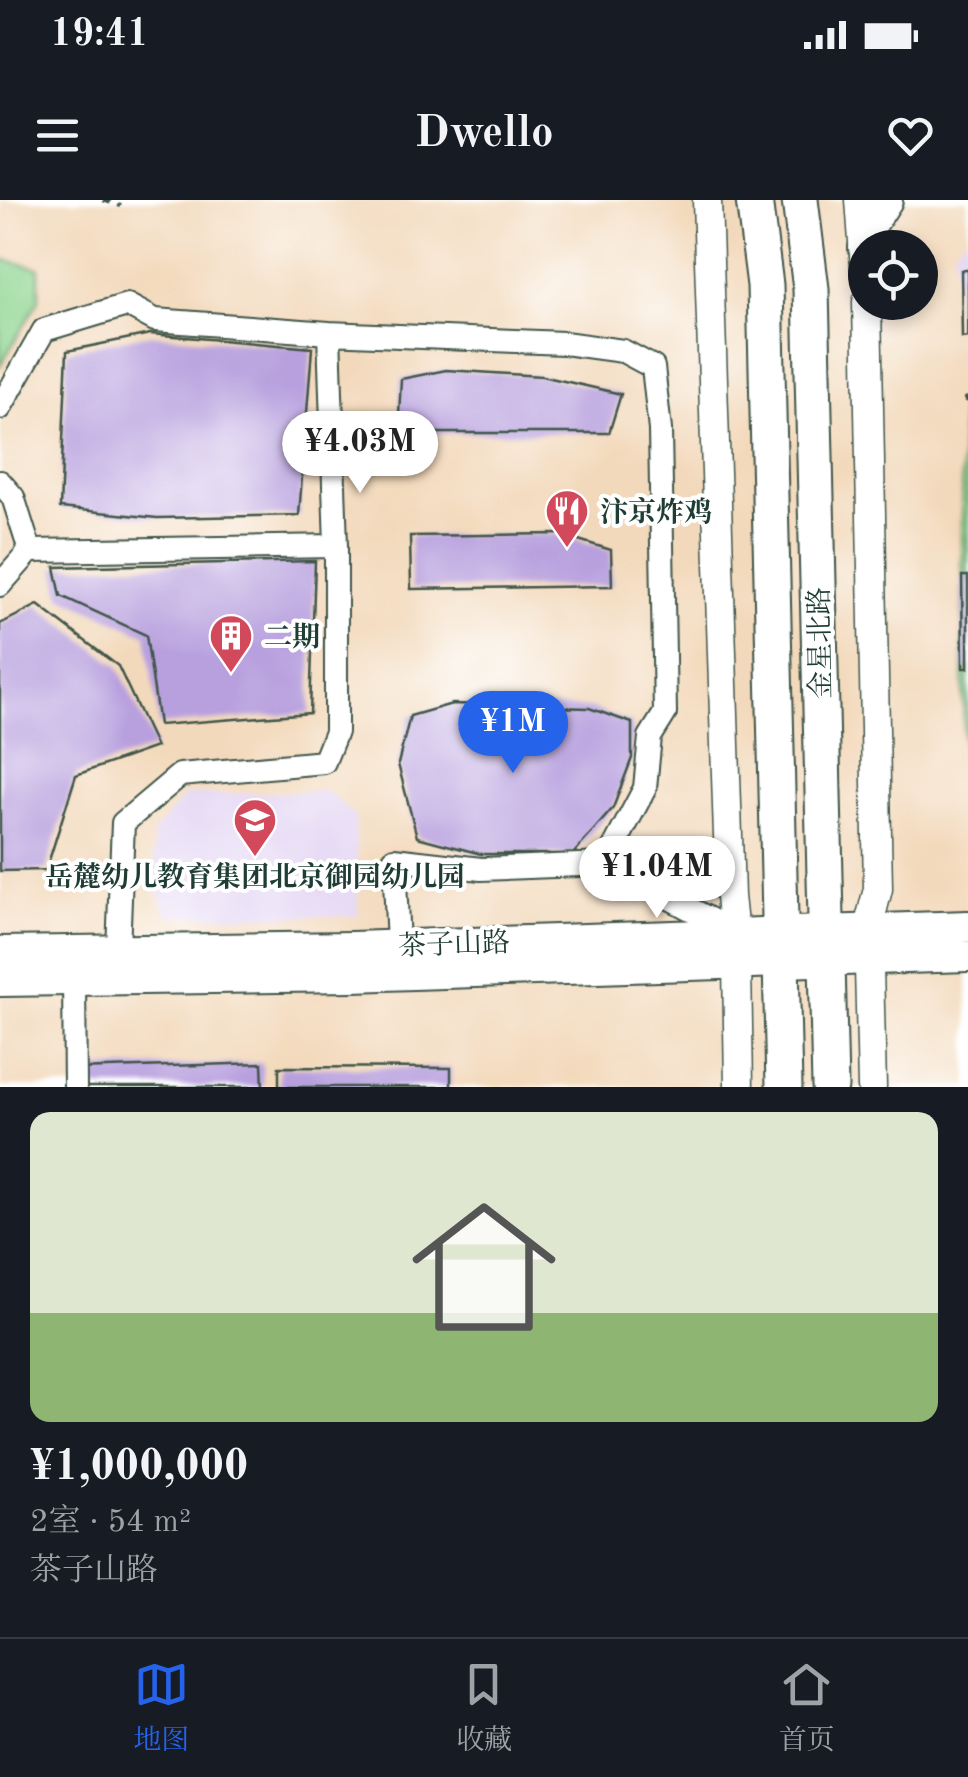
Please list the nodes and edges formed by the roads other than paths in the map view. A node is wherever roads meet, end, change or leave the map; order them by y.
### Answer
1 (707, 200) edge
2 (754, 200) edge
3 (800, 200) edge
4 (860, 200) edge
5 (887, 200) edge
6 (862, 230) edge
7 (867, 230) edge
8 (867, 320) edge
9 (329, 333) junction
10 (0, 408) edge
11 (0, 482) edge
12 (336, 546) junction
13 (30, 551) junction
14 (0, 586) edge
15 (605, 864) junction
16 (968, 926) edge
17 (734, 932) junction
18 (869, 942) junction
19 (398, 945) junction
20 (828, 946) junction
21 (780, 947) junction
22 (118, 950) junction
23 (0, 952) edge
24 (968, 956) edge
25 (737, 963) junction
26 (74, 980) junction
27 (0, 981) edge
28 (76, 1087) edge
29 (739, 1087) edge
30 (784, 1087) edge
31 (830, 1087) edge
32 (872, 1087) edge

1 - 17 street
2 - 21 main road, 金星北路
3 - 20 main road, 金星北路
4 - 6 street
5 - 7 main road
8 - 18 street
9 - 10 street
9 - 12 street
9 - 15 street
11 - 13 street
12 - 13 street
12 - 22 street
13 - 14 street
15 - 17 street
15 - 19 street
16 - 18 main road, 茶子山路
17 - 19 main road, 茶子山路
17 - 21 main road, 茶子山路
17 - 25 street
18 - 20 main road, 茶子山路
18 - 24 main road, 茶子山路
18 - 32 street
19 - 22 main road, 茶子山路
20 - 21 main road, 茶子山路
20 - 31 main road, 金星北路
21 - 25 main road, 茶子山路
21 - 30 main road, 金星北路
22 - 23 main road, 茶子山路
25 - 26 main road, 茶子山路
25 - 29 street
26 - 27 main road, 茶子山路
26 - 28 street

